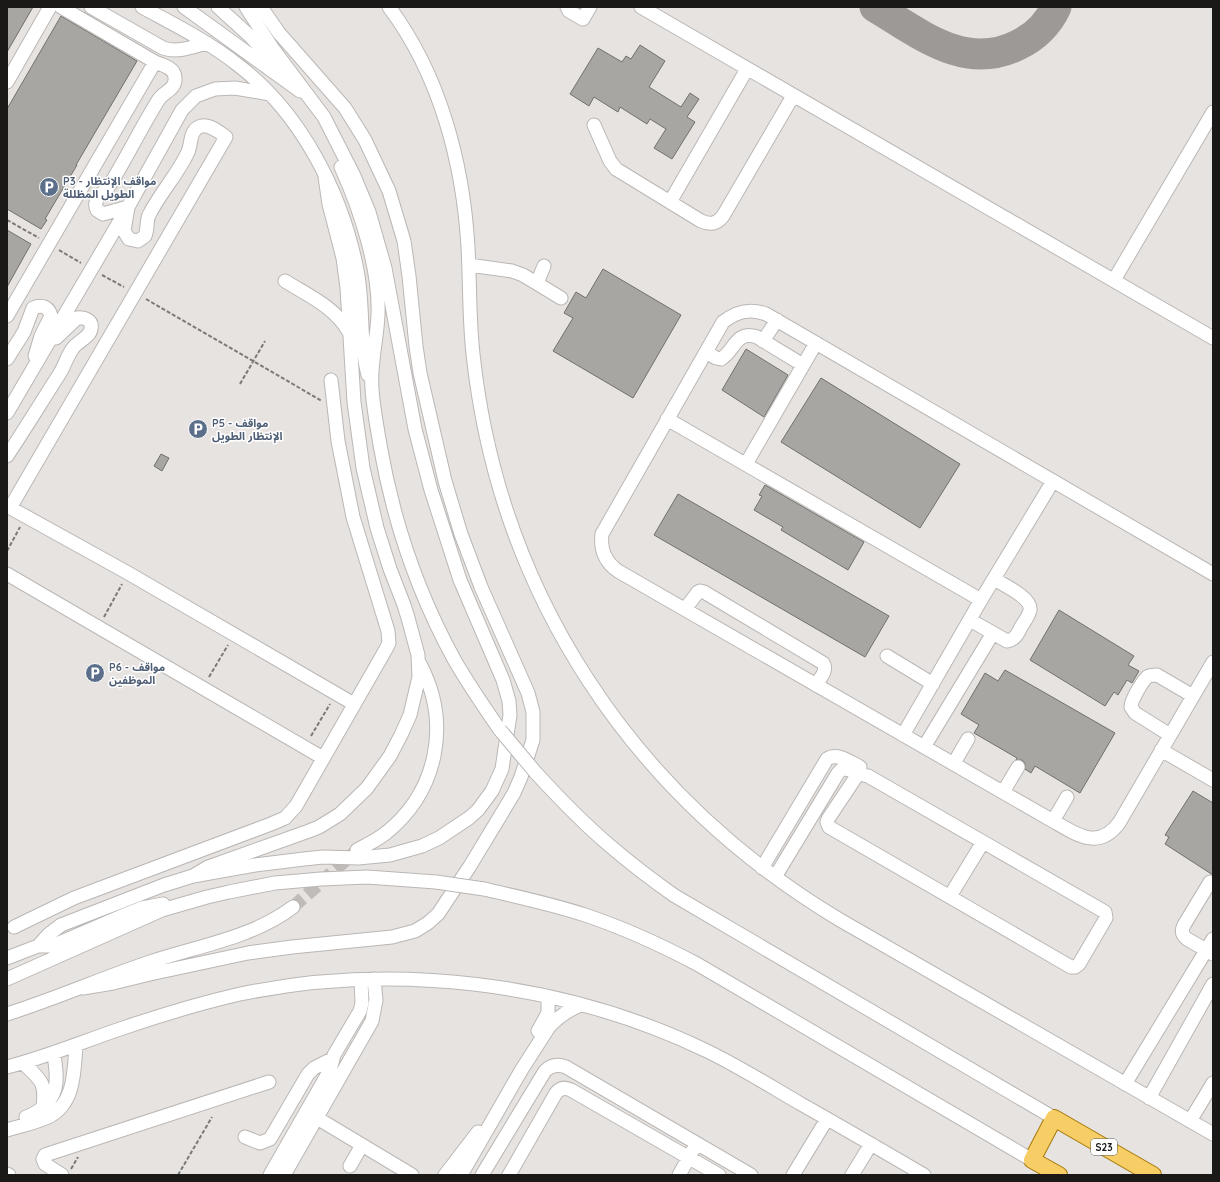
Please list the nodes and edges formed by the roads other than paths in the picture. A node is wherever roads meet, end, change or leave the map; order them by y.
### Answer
1 (50, 7) edge
2 (61, 7) edge
3 (91, 7) edge
4 (142, 7) edge
5 (184, 7) edge
6 (218, 7) edge
7 (246, 7) edge
8 (260, 7) edge
9 (389, 7) edge
10 (568, 7) edge
11 (590, 7) edge
12 (641, 7) edge
13 (207, 43) junction
14 (155, 62) junction
15 (748, 69) junction
16 (7, 82) edge
17 (300, 91) junction
18 (270, 94) junction
19 (793, 96) junction
20 (1213, 112) edge
21 (594, 125) dead end
22 (325, 177) junction
23 (670, 202) junction
24 (128, 207) junction
25 (469, 265) junction
26 (544, 266) dead end
27 (1114, 280) junction
28 (285, 281) dead end
29 (537, 283) junction
30 (561, 298) dead end
31 (7, 316) edge
32 (777, 320) junction
33 (349, 332) junction
34 (1213, 338) edge
35 (764, 341) junction
36 (816, 343) junction
37 (46, 347) junction
38 (706, 352) junction
39 (7, 359) edge
40 (34, 366) junction
41 (803, 366) junction
42 (331, 380) dead end
43 (372, 388) junction
44 (7, 413) edge
45 (667, 419) junction
46 (7, 456) edge
47 (746, 464) junction
48 (1052, 481) junction
49 (8, 507) edge
50 (7, 574) edge
51 (1213, 574) edge
52 (994, 579) junction
53 (981, 600) junction
54 (685, 609) junction
55 (970, 620) junction
56 (993, 633) junction
57 (888, 656) dead end
58 (419, 660) junction
59 (1213, 662) edge
60 (933, 684) junction
61 (816, 685) junction
62 (1193, 696) junction
63 (354, 704) junction
64 (903, 735) junction
65 (1170, 735) junction
66 (968, 739) dead end
67 (924, 747) junction
68 (1162, 750) junction
69 (323, 758) junction
70 (954, 764) junction
71 (1018, 767) dead end
72 (863, 775) junction
73 (1213, 780) edge
74 (1003, 792) junction
75 (1067, 796) dead end
76 (1053, 821) junction
77 (983, 842) junction
78 (357, 850) tunnel mouth
79 (762, 868) junction
80 (193, 876) junction
81 (775, 877) junction
82 (1210, 882) dead end
83 (950, 896) junction
84 (184, 903) junction
85 (293, 907) tunnel mouth
86 (14, 927) dead end
87 (1213, 939) edge
88 (38, 946) junction
89 (1210, 952) edge
90 (7, 958) edge
91 (7, 979) edge
92 (374, 979) junction
93 (361, 980) junction
94 (1213, 984) edge
95 (83, 988) junction
96 (548, 997) junction
97 (581, 1005) junction
98 (7, 1014) edge
99 (76, 1046) junction
100 (54, 1054) junction
101 (332, 1059) junction
102 (23, 1063) junction
103 (7, 1067) edge
104 (269, 1082) dead end
105 (1213, 1083) edge
106 (1125, 1084) junction
107 (1149, 1098) junction
108 (43, 1108) junction
109 (317, 1118) junction
110 (1054, 1118) junction
111 (827, 1119) junction
112 (1190, 1121) junction
113 (7, 1123) edge
114 (7, 1130) edge
115 (1213, 1134) edge
116 (245, 1137) dead end
117 (697, 1144) junction
118 (871, 1144) junction
119 (362, 1145) junction
120 (689, 1158) junction
121 (1032, 1160) junction
122 (350, 1166) dead end
123 (66, 1172) edge
124 (270, 1175) edge
125 (284, 1175) edge
126 (412, 1175) edge
127 (445, 1175) edge
128 (461, 1175) edge
129 (482, 1175) edge
130 (509, 1175) edge
131 (679, 1175) edge
132 (719, 1175) edge
133 (751, 1175) edge
134 (793, 1175) edge
135 (852, 1175) edge
136 (924, 1175) edge
137 (1059, 1175) edge
138 (1153, 1175) edge

1 - 16 street
2 - 14 street
3 - 13 street
4 - 13 street
5 - 17 street
6 - 17 street
7 - 80 street
8 - 95 street
9 - 25 street
10 - 11 street
12 - 15 street
13 - 18 street
14 - 24 street
14 - 31 street
15 - 19 street
15 - 23 street
17 - 43 street
18 - 22 street
18 - 24 street
19 - 23 street
19 - 27 street
20 - 27 street
21 - 23 street
22 - 33 street
22 - 43 street
24 - 37 street
24 - 49 street
25 - 29 street
25 - 79 street
26 - 29 street
27 - 34 street
28 - 33 street
29 - 30 street
32 - 35 street
32 - 36 street
32 - 38 street
33 - 58 street
35 - 38 street
35 - 41 street
36 - 41 street
36 - 48 street
37 - 40 street
37 - 46 street
38 - 45 street
39 - 40 street
40 - 44 street
41 - 47 street
42 - 63 street
43 - 110 street, bridge
45 - 47 street
45 - 54 street
47 - 53 street
48 - 51 street
48 - 52 street
49 - 63 street
50 - 69 street
52 - 53 street
52 - 56 street
53 - 55 street
54 - 61 street
54 - 61 street
55 - 56 street
55 - 60 street
56 - 67 street
57 - 60 street
58 - 78 street
58 - 80 street
59 - 62 street
60 - 64 street
61 - 64 street
62 - 65 street
62 - 65 street
63 - 69 street
64 - 67 street
65 - 68 street
66 - 70 street
67 - 70 street
68 - 73 street
68 - 76 street
69 - 86 street
70 - 74 street
71 - 74 street
72 - 77 street
72 - 79 street
72 - 81 street
72 - 83 street
74 - 76 street
75 - 76 street
77 - 83 street
77 - 83 street
79 - 81 street
80 - 88 street
81 - 106 street
82 - 89 street
84 - 88 street
84 - 91 street
84 - 121 street, bridge
85 - 95 street
87 - 89 street
88 - 90 street
89 - 106 street
92 - 93 street
92 - 96 street
92 - 109 street
93 - 99 street
93 - 101 street
94 - 107 street
95 - 98 street
96 - 97 street
96 - 127 street
97 - 111 street
97 - 128 street
99 - 100 street
99 - 114 street
100 - 102 street
100 - 108 street
101 - 116 street
101 - 124 street
102 - 103 street
102 - 108 street
104 - 123 street
105 - 112 street
106 - 107 street
107 - 112 street
108 - 113 street
109 - 119 street
109 - 125 street
110 - 121 main road
110 - 138 main road, S23
111 - 118 street
111 - 134 street
112 - 115 street
117 - 120 street
117 - 129 street
117 - 133 street
118 - 135 street
118 - 136 street
119 - 122 street
119 - 126 street
120 - 130 street
120 - 131 street
120 - 132 street
121 - 137 main road

